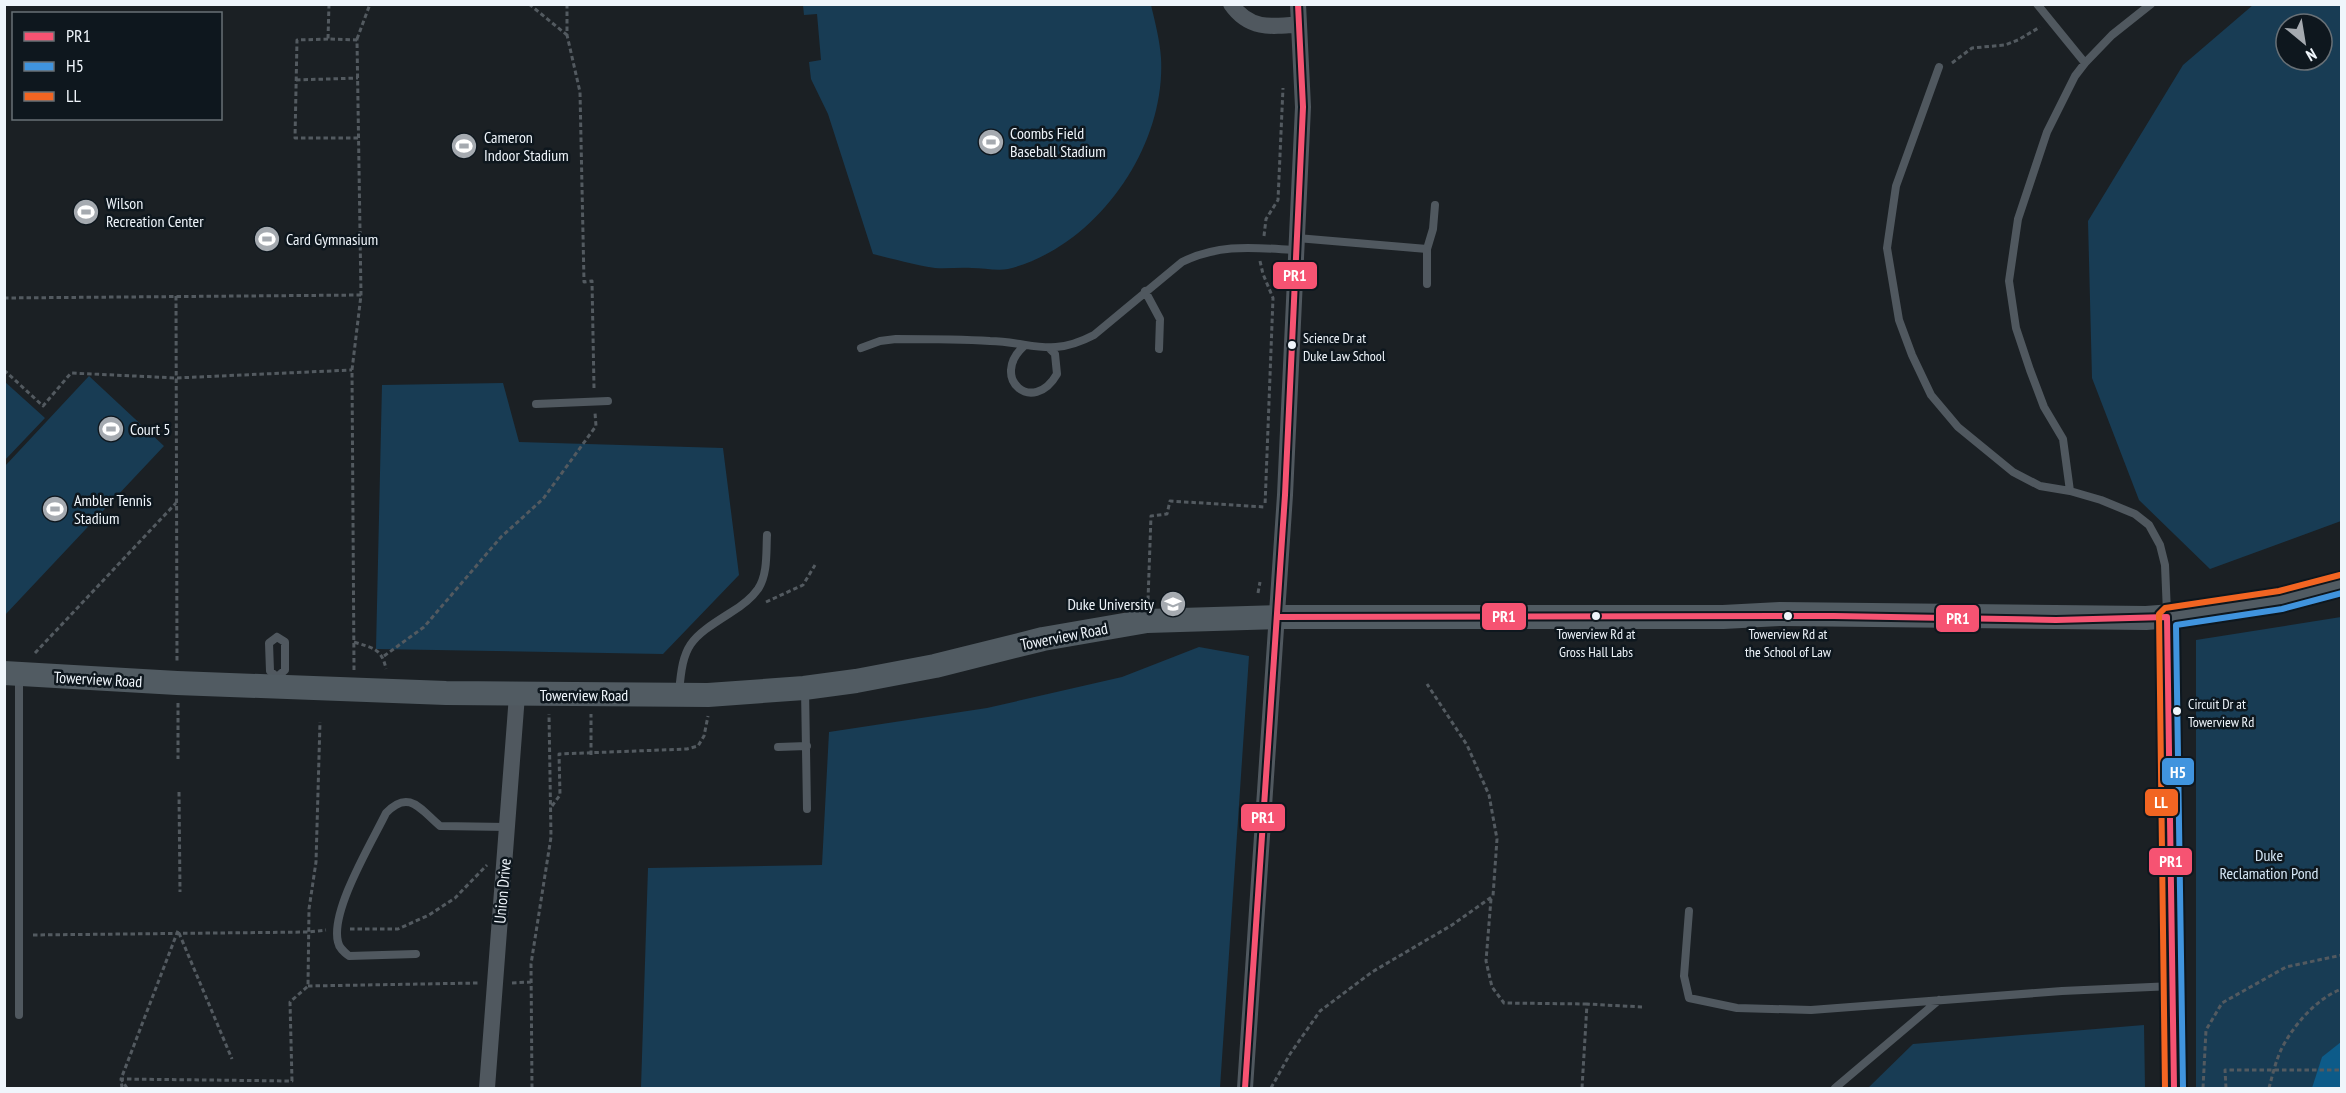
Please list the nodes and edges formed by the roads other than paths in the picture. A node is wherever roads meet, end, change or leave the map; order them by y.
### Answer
1 (1231, 4) edge
2 (1298, 4) edge
3 (2037, 4) edge
4 (2151, 4) edge
5 (1299, 24) junction
6 (2085, 63) junction
7 (1939, 67) road end
8 (1434, 205) dead end
9 (1297, 244) junction
10 (1427, 249) junction
11 (1427, 284) dead end
12 (1145, 291) junction
13 (1024, 346) junction
14 (861, 348) dead end
15 (1049, 348) junction
16 (1159, 349) dead end
17 (608, 401) dead end
18 (536, 404) dead end
19 (2070, 491) junction
20 (768, 535) dead end
21 (2342, 584) edge
22 (1277, 617) junction
23 (2167, 617) junction
24 (18, 668) edge
25 (278, 682) junction
26 (804, 688) junction
27 (517, 694) junction
28 (679, 695) junction
29 (807, 746) junction
30 (778, 747) dead end
31 (807, 809) dead end
32 (507, 827) junction
33 (1689, 911) dead end
34 (416, 954) dead end
35 (2174, 987) junction
36 (1939, 1000) junction
37 (19, 1015) dead end
38 (487, 1089) edge
39 (1245, 1089) edge
40 (1835, 1089) edge
41 (2174, 1089) edge

1 - 5 street
2 - 5 street
3 - 6 lane
4 - 6 lane
5 - 9 street
6 - 19 lane
7 - 19 lane
8 - 10 lane
9 - 10 lane
9 - 12 lane
9 - 22 street
10 - 11 lane
12 - 15 lane
12 - 16 lane
13 - 14 lane
13 - 15 lane
13 - 15 lane
17 - 18 lane
19 - 23 lane
20 - 28 lane
21 - 23 street, Towerview Road
22 - 23 street, Towerview Road
22 - 26 street, Towerview Road
22 - 39 street
23 - 35 street
24 - 25 street, Towerview Road
24 - 37 lane
25 - 25 lane
25 - 27 street, Towerview Road
26 - 28 street, Towerview Road
26 - 29 lane
27 - 28 street, Towerview Road
27 - 32 street, Union Drive
29 - 30 lane
29 - 31 lane
32 - 34 lane
32 - 38 street, Union Drive
33 - 36 lane
35 - 36 lane
35 - 41 street
36 - 40 lane

